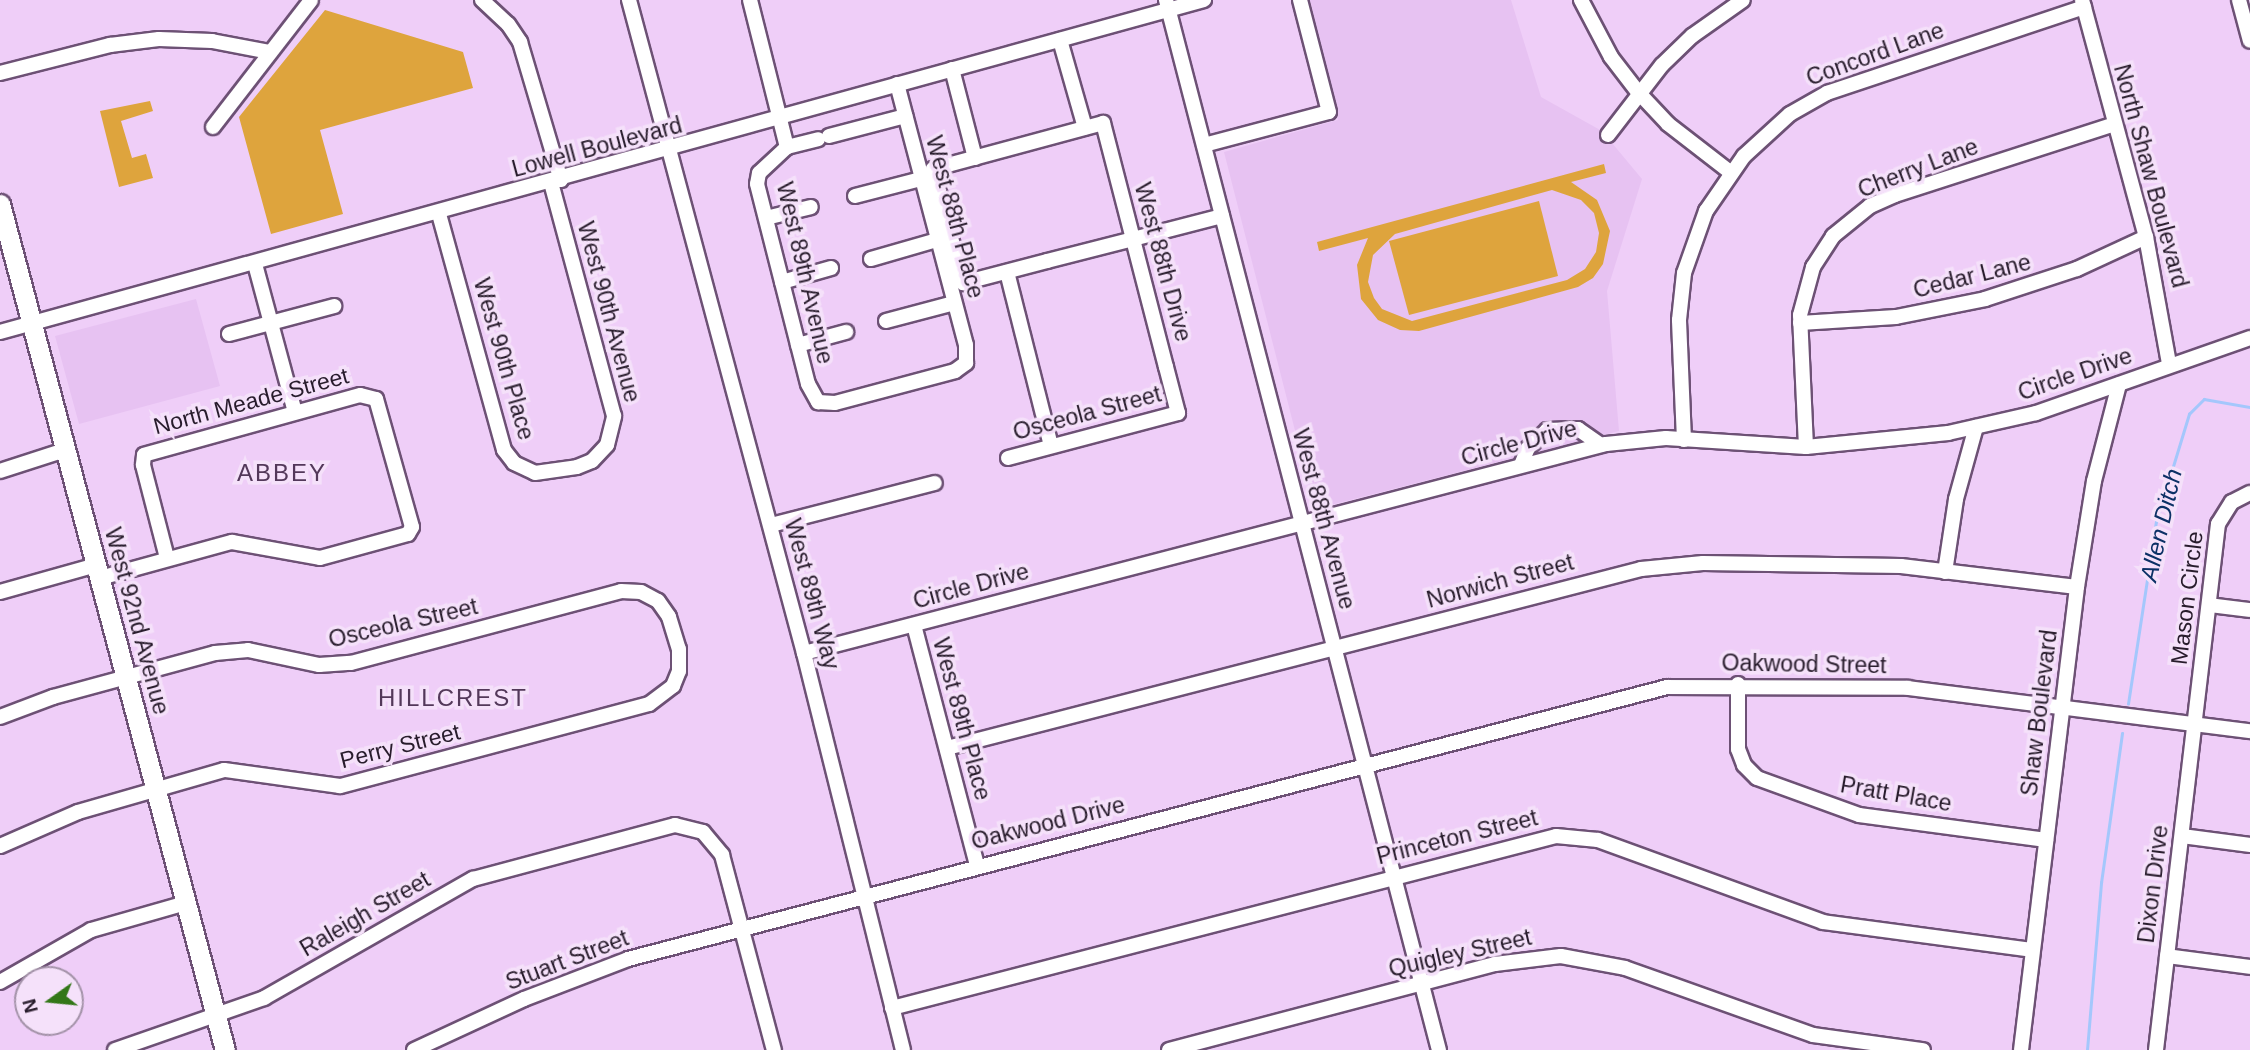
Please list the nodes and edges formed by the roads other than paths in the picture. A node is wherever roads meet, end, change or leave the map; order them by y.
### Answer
1 (311, 0) edge
2 (482, 0) edge
3 (629, 0) edge
4 (750, 0) edge
5 (1204, 0) edge
6 (1300, 0) edge
7 (1581, 0) edge
8 (1743, 0) edge
9 (2239, 0) edge
10 (2083, 4) edge
11 (1168, 5) edge
12 (1060, 40) junction
13 (2250, 41) edge
14 (269, 52) junction
15 (952, 69) junction
16 (0, 73) edge
17 (897, 83) junction
18 (1639, 92) junction
19 (905, 116) junction
20 (781, 117) junction
21 (2115, 124) junction
22 (213, 127) dead end
23 (1085, 128) junction
24 (1608, 135) dead end
25 (1204, 145) junction
26 (787, 147) junction
27 (668, 151) junction
28 (975, 158) junction
29 (1730, 172) junction
30 (920, 179) junction
31 (556, 182) junction
32 (855, 196) dead end
33 (0, 204) edge
34 (811, 207) dead end
35 (439, 214) junction
36 (1222, 216) junction
37 (766, 218) junction
38 (2146, 237) junction
39 (1133, 239) junction
40 (937, 240) junction
41 (871, 259) dead end
42 (255, 264) junction
43 (831, 268) dead end
44 (1007, 272) junction
45 (782, 282) junction
46 (954, 303) junction
47 (334, 306) dead end
48 (886, 321) dead end
49 (272, 323) junction
50 (1800, 323) junction
51 (32, 324) junction
52 (0, 332) edge
53 (846, 332) dead end
54 (229, 334) dead end
55 (2250, 338) edge
56 (798, 345) junction
57 (2169, 364) junction
58 (2119, 384) junction
59 (818, 402) joint
60 (295, 412) junction
61 (1178, 413) joint
62 (1976, 428) junction
63 (1684, 440) junction
64 (1601, 445) junction
65 (1051, 446) junction
66 (1806, 447) junction
67 (68, 449) junction
68 (1008, 458) dead end
69 (1521, 465) junction
70 (566, 470) joint
71 (0, 471) edge
72 (935, 483) dead end
73 (2250, 493) edge
74 (1302, 523) junction
75 (771, 526) junction
76 (167, 558) junction
77 (98, 572) junction
78 (1945, 572) junction
79 (2077, 587) junction
80 (0, 592) edge
81 (2209, 605) junction
82 (2250, 610) edge
83 (914, 625) junction
84 (674, 633) joint
85 (1334, 648) junction
86 (804, 653) junction
87 (126, 677) junction
88 (1738, 684) junction
89 (2062, 707) junction
90 (0, 717) edge
91 (2195, 724) junction
92 (2250, 731) edge
93 (947, 748) junction
94 (1365, 765) junction
95 (156, 791) junction
96 (2182, 836) junction
97 (2046, 840) junction
98 (2250, 845) edge
99 (0, 846) edge
100 (977, 865) junction
101 (1394, 875) junction
102 (866, 894) junction
103 (186, 903) junction
104 (743, 929) junction
105 (2032, 950) junction
106 (2166, 956) junction
107 (2250, 967) edge
108 (0, 982) edge
109 (1422, 984) junction
110 (892, 1008) junction
111 (216, 1017) junction
112 (115, 1050) edge
113 (225, 1050) edge
114 (414, 1050) edge
115 (774, 1050) edge
116 (903, 1050) edge
117 (1168, 1050) edge
118 (1439, 1050) edge
119 (1923, 1050) edge
120 (2021, 1050) edge
121 (2156, 1050) edge

1 - 14 street
2 - 31 street, West 90th Avenue
3 - 27 street
4 - 20 street, West 89th Avenue
5 - 11 street, Lowell Boulevard
6 - 25 street
7 - 18 street
8 - 18 street
9 - 13 street
10 - 21 street, North Shaw Boulevard
10 - 29 street, Concord Lane
11 - 12 street, Lowell Boulevard
11 - 25 street, West 88th Avenue
12 - 15 street, Lowell Boulevard
12 - 23 street
14 - 16 street
14 - 22 street
15 - 17 street, Lowell Boulevard
15 - 28 street
17 - 19 street, West 88th Place
17 - 20 street, Lowell Boulevard
18 - 24 street
18 - 29 street
19 - 26 street
19 - 30 street, West 88th Place
20 - 26 street, West 89th Avenue
20 - 27 street, Lowell Boulevard
21 - 38 street, North Shaw Boulevard
21 - 50 street, Cherry Lane
23 - 28 street
23 - 39 street, West 88th Drive
25 - 36 street, West 88th Avenue
26 - 37 street, West 89th Avenue
27 - 31 street, Lowell Boulevard
27 - 75 street, West 89th Way
28 - 44 street
29 - 63 street, Concord Lane
30 - 32 street
30 - 40 street, West 88th Place
31 - 35 street, Lowell Boulevard
31 - 70 street, West 90th Avenue
33 - 51 main road, West 92nd Avenue
34 - 37 street
35 - 42 street, Lowell Boulevard
35 - 70 street, West 90th Place
36 - 39 street
36 - 74 street, West 88th Avenue
37 - 45 street, West 89th Avenue
38 - 50 street, Cedar Lane
38 - 57 street, North Shaw Boulevard
39 - 44 street
39 - 61 street, West 88th Drive
40 - 41 street
40 - 46 street, West 88th Place
42 - 49 street
42 - 51 street, Lowell Boulevard
43 - 45 street
44 - 65 street
45 - 56 street, West 89th Avenue
46 - 48 street
46 - 59 street, West 88th Place
47 - 49 street
49 - 54 street
49 - 60 street
50 - 66 street, Cherry Lane
51 - 52 street, Lowell Boulevard
51 - 67 main road, West 92nd Avenue
53 - 56 street
55 - 57 street, Circle Drive
56 - 59 street, West 89th Avenue
57 - 58 street, Circle Drive
58 - 62 street, Circle Drive
58 - 79 street, Shaw Boulevard
60 - 76 street, North Meade Street
60 - 76 street, North Meade Street
61 - 65 street, Osceola Street
62 - 66 street, Circle Drive
62 - 78 street
63 - 64 street, Circle Drive
63 - 66 street, Circle Drive
64 - 69 street, Circle Drive
64 - 69 street
65 - 68 street, Osceola Street
67 - 71 street
67 - 77 main road, West 92nd Avenue
69 - 74 street, Circle Drive
72 - 75 street
73 - 81 street, Mason Circle
74 - 83 street, Circle Drive
74 - 85 street, West 88th Avenue
75 - 86 street, West 89th Way
76 - 77 street
77 - 80 street
77 - 87 main road, West 92nd Avenue
78 - 79 street, Norwich Street
78 - 85 street, Norwich Street
79 - 89 street, Shaw Boulevard
81 - 82 street
81 - 91 street, Mason Circle
83 - 86 street, Circle Drive
83 - 93 street, West 89th Place
84 - 87 street, Osceola Street
84 - 95 street, Perry Street
85 - 93 street, Norwich Street
85 - 94 street, West 88th Avenue
86 - 102 street, West 89th Way
87 - 90 street, Osceola Street
87 - 95 main road, West 92nd Avenue
88 - 89 street, Oakwood Street
88 - 94 street, Oakwood Street
88 - 97 street, Pratt Place
89 - 91 street, Oakwood Street
89 - 97 street, Shaw Boulevard
91 - 92 street, Oakwood Street
91 - 96 street, Dixon Drive
93 - 100 street, West 89th Place
94 - 100 street, Oakwood Drive
94 - 101 street, West 88th Avenue
95 - 99 street, Perry Street
95 - 103 main road, West 92nd Avenue
96 - 98 street
96 - 106 street, Dixon Drive
97 - 105 street, Shaw Boulevard
100 - 102 street, Oakwood Drive
101 - 105 street, Princeton Street
101 - 109 street, West 88th Avenue
101 - 110 street, Princeton Street
102 - 104 street, Oakwood Drive
102 - 110 street, West 89th Way
103 - 108 street
103 - 111 main road, West 92nd Avenue
104 - 111 street, Raleigh Street
104 - 114 street, Stuart Street
104 - 115 street
105 - 120 street, Shaw Boulevard
106 - 107 street
106 - 121 street, Dixon Drive
109 - 117 street, Quigley Street
109 - 118 street, West 88th Avenue
109 - 119 street, Quigley Street
110 - 116 street, West 89th Way
111 - 112 street, Raleigh Street
111 - 113 main road, West 92nd Avenue

